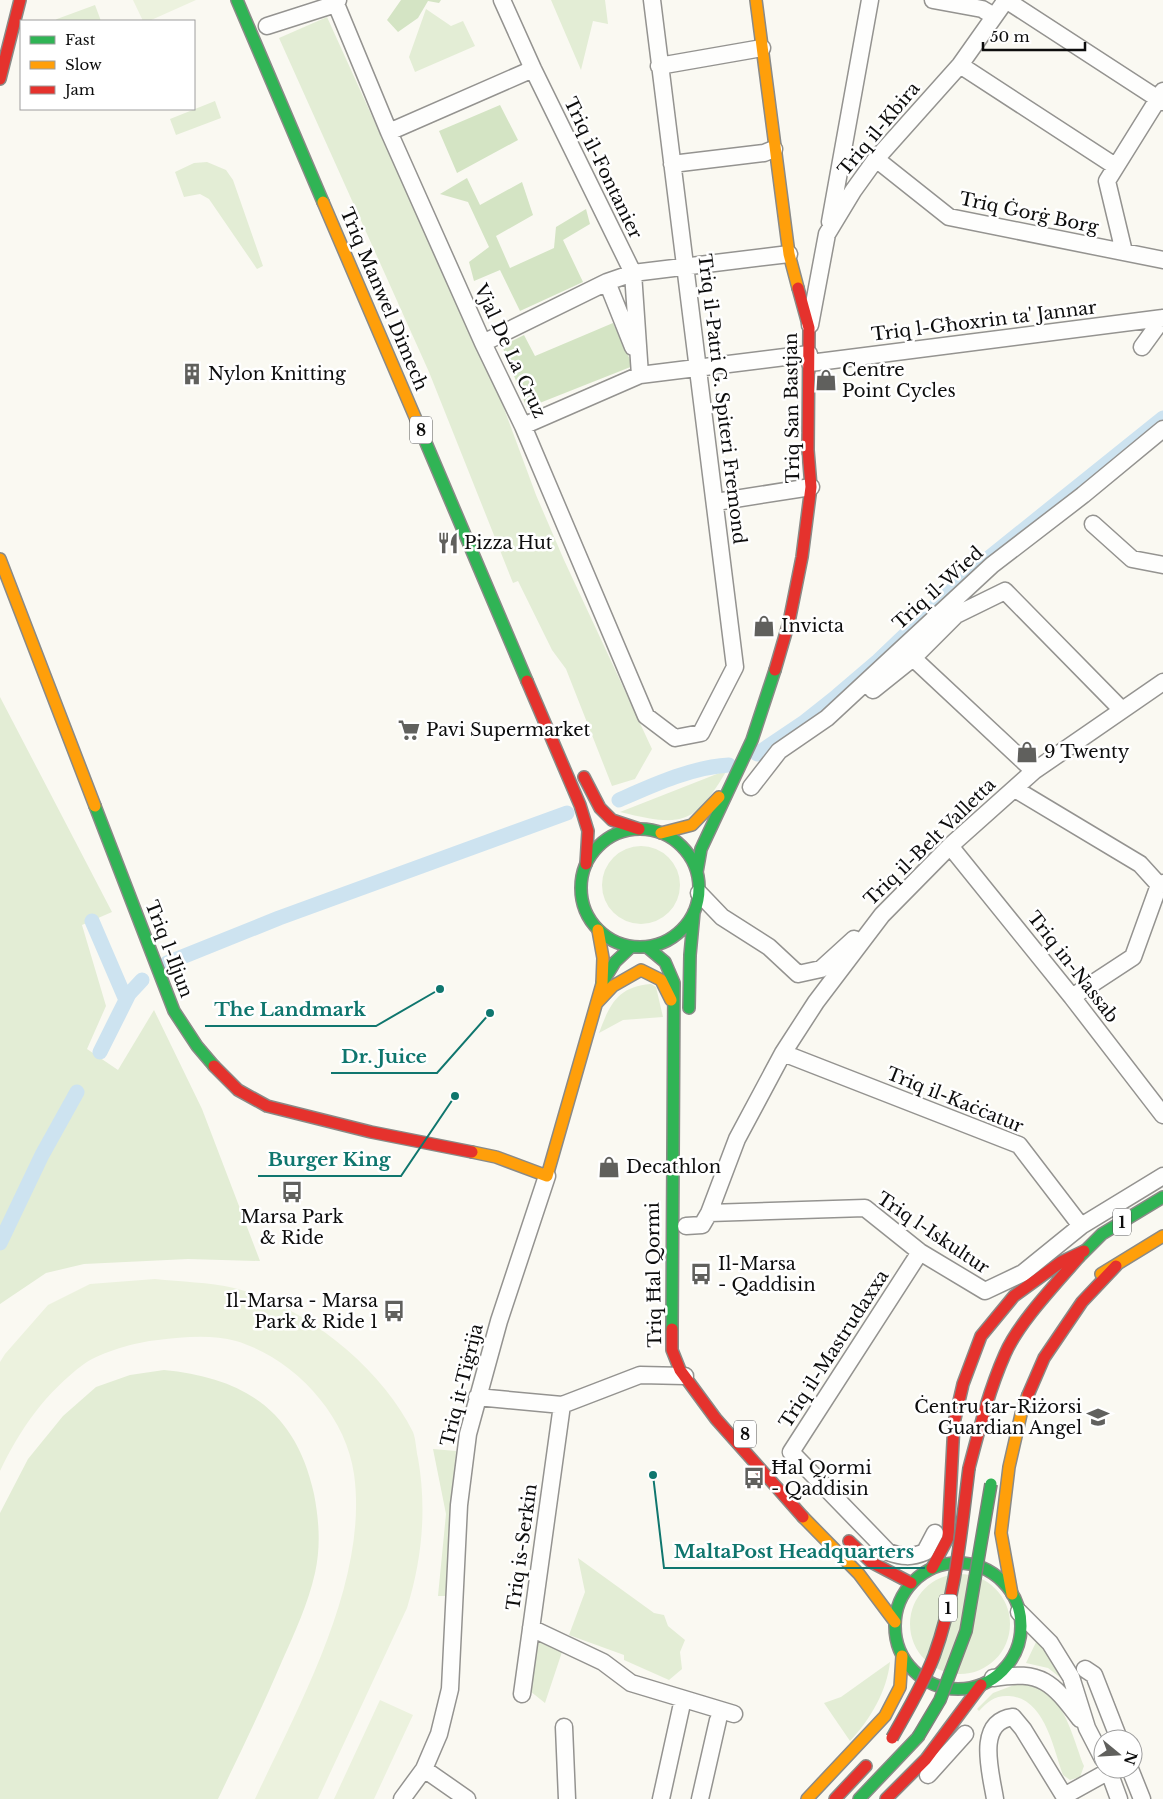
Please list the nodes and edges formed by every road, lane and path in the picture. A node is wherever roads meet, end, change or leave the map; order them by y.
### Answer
1 (20, 0) edge
2 (237, 0) edge
3 (502, 0) edge
4 (652, 0) edge
5 (756, 0) edge
6 (870, 0) edge
7 (933, 0) edge
8 (1006, 0) edge
9 (337, 2) edge
10 (994, 16) junction
11 (267, 26) dead end
12 (762, 48) junction
13 (960, 65) junction
14 (659, 66) junction
15 (533, 70) junction
16 (0, 79) edge
17 (1161, 97) edge
18 (389, 132) junction
19 (774, 150) junction
20 (876, 159) junction
21 (672, 164) junction
22 (1115, 166) junction
23 (827, 234) junction
24 (1124, 252) junction
25 (789, 254) junction
26 (1163, 260) edge
27 (685, 266) junction
28 (633, 274) junction
29 (608, 282) junction
30 (1163, 318) edge
31 (809, 328) junction
32 (483, 343) junction
33 (1142, 347) dead end
34 (809, 358) junction
35 (698, 366) junction
36 (639, 368) junction
37 (523, 426) junction
38 (1163, 429) edge
39 (811, 487) junction
40 (716, 502) junction
41 (1093, 524) dead end
42 (0, 560) edge
43 (1163, 565) edge
44 (913, 658) junction
45 (1163, 682) edge
46 (873, 690) dead end
47 (1121, 709) junction
48 (646, 716) joint
49 (580, 768) dead end
50 (1034, 771) junction
51 (734, 778) junction
52 (751, 787) dead end
53 (1015, 789) junction
54 (639, 829) junction
55 (661, 833) junction
56 (950, 846) junction
57 (586, 864) junction
58 (697, 872) junction
59 (1161, 884) edge
60 (698, 893) junction
61 (694, 912) junction
62 (882, 914) junction
63 (598, 930) junction
64 (631, 947) junction
65 (647, 947) junction
66 (602, 984) junction
67 (1072, 997) junction
68 (597, 1003) junction
69 (673, 1006) junction
70 (689, 1022) dead end
71 (783, 1053) junction
72 (1163, 1115) edge
73 (547, 1176) junction
74 (1163, 1176) edge
75 (1163, 1197) edge
76 (709, 1213) junction
77 (686, 1226) dead end
78 (1081, 1226) junction
79 (1163, 1236) edge
80 (1084, 1251) junction
81 (920, 1252) junction
82 (1116, 1266) junction
83 (1082, 1282) dead end
84 (685, 1376) junction
85 (705, 1383) dead end
86 (477, 1397) junction
87 (562, 1405) junction
88 (757, 1446) dead end
89 (940, 1475) dead end
90 (992, 1480) dead end
91 (844, 1535) dead end
92 (932, 1568) junction
93 (911, 1583) junction
94 (1012, 1594) junction
95 (1019, 1612) junction
96 (895, 1622) junction
97 (531, 1628) junction
98 (902, 1656) junction
99 (1085, 1669) dead end
100 (987, 1681) junction
101 (522, 1694) dead end
102 (683, 1698) junction
103 (734, 1714) dead end
104 (718, 1720) dead end
105 (564, 1728) dead end
106 (1087, 1728) junction
107 (1115, 1729) edge
108 (965, 1734) dead end
109 (1093, 1739) edge
110 (888, 1742) dead end
111 (872, 1759) dead end
112 (424, 1769) junction
113 (1093, 1776) edge
114 (1112, 1779) edge
115 (1134, 1779) edge
116 (1065, 1797) edge
117 (402, 1799) edge
118 (467, 1799) edge
119 (567, 1799) edge
120 (661, 1799) edge
121 (700, 1799) edge
122 (807, 1799) edge
123 (835, 1799) edge
124 (859, 1799) edge
125 (886, 1799) edge
126 (905, 1799) edge
127 (995, 1799) edge
128 (1119, 1799) edge
129 (1142, 1799) edge

1 - 16 main road
2 - 57 main road, Triq Manwel Dimech / 8
3 - 15 street, Triq il-Fontanier
4 - 14 street, Triq il-Patri G. Spiteri Fremond
5 - 12 main road, Triq San Bastjan
6 - 23 street
7 - 10 street
8 - 10 street, Triq il-Kbira
8 - 17 street
9 - 11 street
9 - 18 street, Vjal De La Cruz
10 - 13 street, Triq il-Kbira
12 - 14 street
12 - 19 main road, Triq San Bastjan
13 - 20 street, Triq il-Kbira
13 - 22 street
14 - 21 street, Triq il-Patri G. Spiteri Fremond
15 - 18 street
15 - 28 street, Triq il-Fontanier
17 - 22 street
18 - 32 street, Vjal De La Cruz
19 - 21 street
19 - 25 main road, Triq San Bastjan
20 - 23 street, Triq il-Kbira
20 - 24 street, Triq Ġorġ Borg
21 - 27 street, Triq il-Patri G. Spiteri Fremond
22 - 24 street
23 - 31 street, Triq il-Kbira
24 - 26 street, Triq Ġorġ Borg
25 - 27 street
25 - 31 main road, Triq San Bastjan
27 - 28 street
27 - 35 street, Triq il-Patri G. Spiteri Fremond
28 - 29 street
28 - 36 street, Triq il-Fontanier
29 - 32 street
29 - 36 street
30 - 33 street
30 - 34 street, Triq l-Għoxrin ta' Jannar
31 - 34 main road, Triq San Bastjan
32 - 37 street, Vjal De La Cruz
34 - 35 street, Triq l-Għoxrin ta' Jannar
34 - 39 main road, Triq San Bastjan
35 - 36 street, Triq l-Għoxrin ta' Jannar
35 - 40 street, Triq il-Patri G. Spiteri Fremond
36 - 37 street, Triq l-Għoxrin ta' Jannar
37 - 48 street, Vjal De La Cruz
38 - 52 street, Triq il-Wied
39 - 40 street
39 - 51 main road, Triq San Bastjan
40 - 48 street, Triq il-Patri G. Spiteri Fremond
41 - 43 street
42 - 73 main road, Triq l-Iljun
44 - 46 street
44 - 47 street
44 - 50 street
45 - 47 street, Triq il-Belt Valletta
47 - 50 street, Triq il-Belt Valletta
49 - 54 main road, 8
50 - 53 street, Triq il-Belt Valletta
51 - 55 main road, Triq San Bastjan
51 - 58 main road, Triq San Bastjan
53 - 56 street, Triq il-Belt Valletta
53 - 59 street
54 - 55 main road, 8
54 - 57 main road, 8
55 - 58 main road, 8
56 - 62 street, Triq il-Belt Valletta
56 - 67 street, Triq in-Nassab
57 - 63 main road, 8
58 - 60 main road, 8
59 - 67 street
60 - 61 main road, 8
60 - 62 street
61 - 65 main road, 8
61 - 70 main road, 8
62 - 71 street, Triq il-Belt Valletta
63 - 64 main road, 8
63 - 66 main road, Triq it-Tiġrija
64 - 65 main road, 8
64 - 66 main road, Triq it-Tiġrija
65 - 69 main road, Triq Ħal Qormi / 8
66 - 68 main road, Triq it-Tiġrija
67 - 72 street, Triq in-Nassab
68 - 69 main road
68 - 73 main road, Triq it-Tiġrija
69 - 84 main road, Triq Ħal Qormi / 8
71 - 76 street, Triq il-Belt Valletta
71 - 78 street, Triq il-Kaċċatur
73 - 86 street, Triq it-Tiġrija
74 - 78 street
75 - 80 main road, 1
76 - 77 street
76 - 81 street, Triq l-Iskultur
78 - 81 street, Triq l-Iskultur
79 - 82 main road, 1
80 - 92 main road
80 - 110 main road, 1, bridge
81 - 89 street, Triq il-Mastrudaxxa
82 - 83 main road, 1
82 - 94 main road
84 - 87 street
84 - 96 main road, Triq Ħal Qormi / 8
85 - 88 main road, 8
86 - 87 street
86 - 112 street, Triq it-Tiġrija
87 - 97 street, Triq is-Serkin
90 - 124 main road, 1, bridge
91 - 93 main road
92 - 93 main road, 8
92 - 94 main road, 8
93 - 96 main road, 8
94 - 95 main road, 8
95 - 100 main road, 8
95 - 106 street
96 - 98 main road, 8
97 - 101 street, Triq is-Serkin
97 - 102 street
98 - 100 main road, 8
98 - 122 main road
99 - 107 street
100 - 106 street
100 - 125 main road
102 - 103 street
102 - 120 street
104 - 121 street
105 - 119 street
106 - 109 street
108 - 126 street
111 - 123 main road
112 - 117 street, Triq it-Tiġrija
112 - 118 street
113 - 116 street
114 - 128 street
115 - 129 street
116 - 127 street

